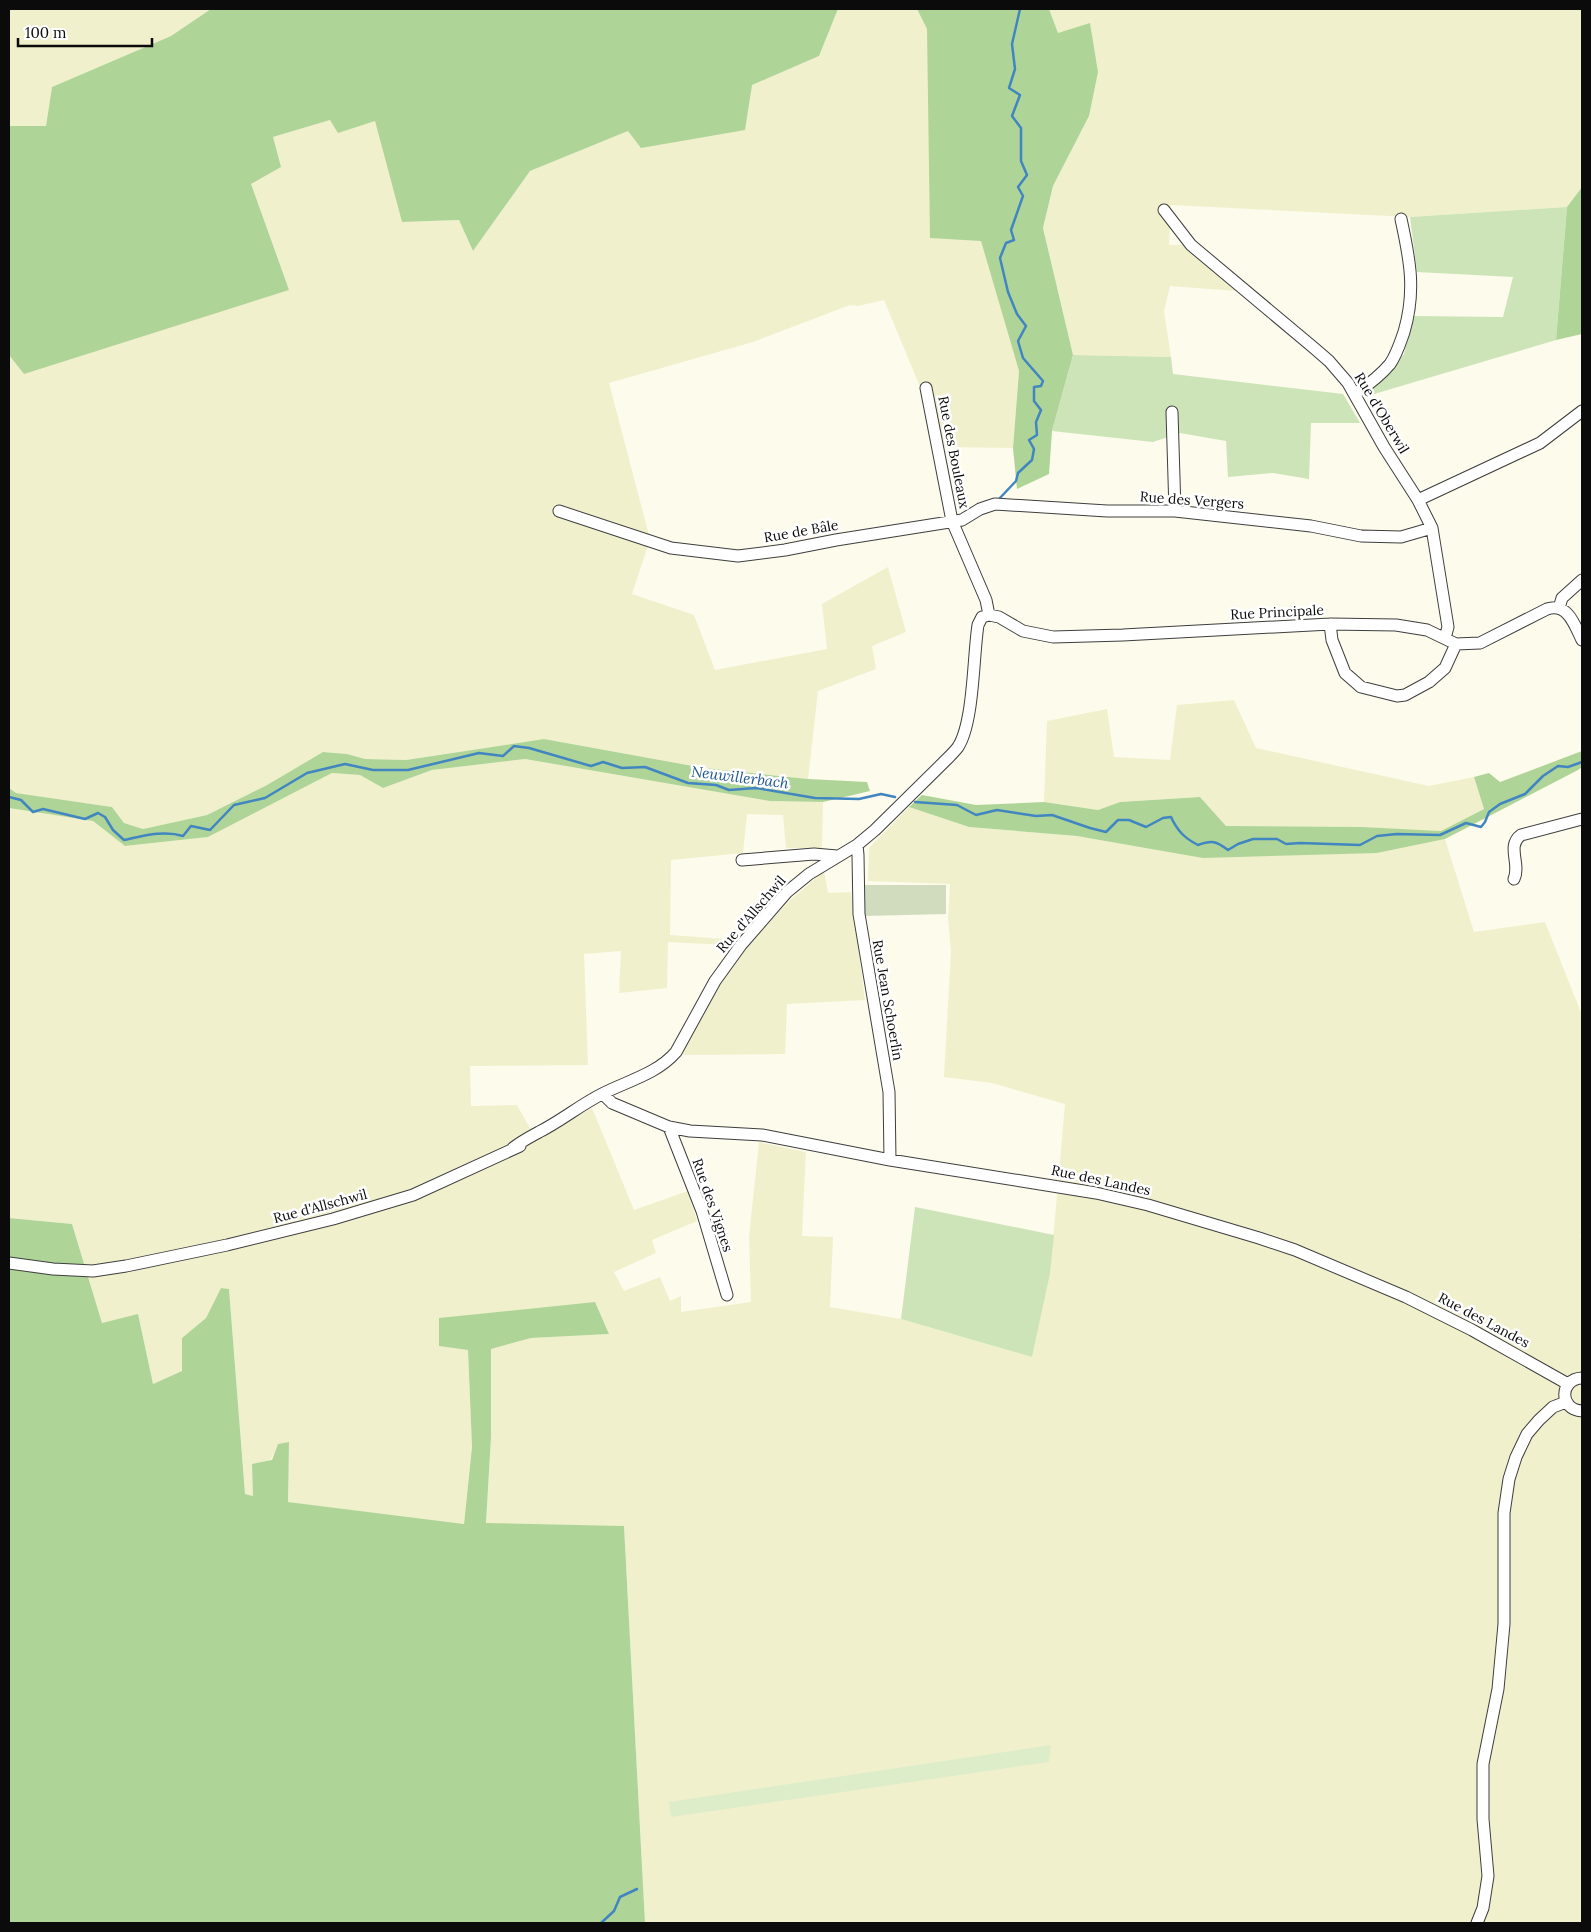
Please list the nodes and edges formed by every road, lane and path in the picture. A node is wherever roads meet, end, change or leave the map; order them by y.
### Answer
1 (1164, 210) dead end
2 (1401, 219) dead end
3 (926, 388) dead end
4 (1355, 394) junction
5 (1582, 411) edge
6 (1172, 412) dead end
7 (1418, 500) junction
8 (559, 511) dead end
9 (1176, 511) junction
10 (952, 521) junction
11 (1432, 528) junction
12 (1582, 580) edge
13 (1559, 608) junction
14 (989, 615) junction
15 (1330, 624) junction
16 (1445, 638) junction
17 (1582, 640) edge
18 (1456, 644) junction
19 (1582, 819) edge
20 (856, 845) junction
21 (837, 856) junction
22 (742, 860) dead end
23 (1514, 879) dead end
24 (603, 1094) junction
25 (669, 1126) junction
26 (890, 1160) junction
27 (9, 1263) edge
28 (727, 1295) dead end
29 (1582, 1378) edge
30 (1568, 1384) junction
31 (1566, 1402) junction
32 (1582, 1411) edge
33 (1477, 1923) edge

1 - 4 street, Rue d'Oberwil
2 - 4 street
3 - 10 street, Rue des Bouleaux
4 - 7 street, Rue d'Oberwil
5 - 7 street
6 - 9 street
7 - 11 street, Rue d'Oberwil
8 - 10 street, Rue de Bâle
9 - 10 street, Rue des Vergers
9 - 11 street, Rue des Vergers
10 - 14 street
11 - 16 street, Rue d'Oberwil
12 - 13 street
13 - 17 street
13 - 18 street
14 - 15 street, Rue Principale
14 - 20 street, Rue d'Allschwil
15 - 16 street, Rue Principale
15 - 18 street
16 - 18 street, Rue Principale
19 - 23 street
20 - 21 street, Rue d'Allschwil
20 - 26 street, Rue Jean Schoerlin
21 - 22 street
21 - 24 street, Rue d'Allschwil
24 - 25 street, Rue des Landes
24 - 27 street, Rue d'Allschwil
25 - 26 street, Rue des Landes
25 - 28 street, Rue des Vignes
26 - 30 street, Rue des Landes
29 - 30 street
30 - 31 street
31 - 32 street
31 - 33 street

